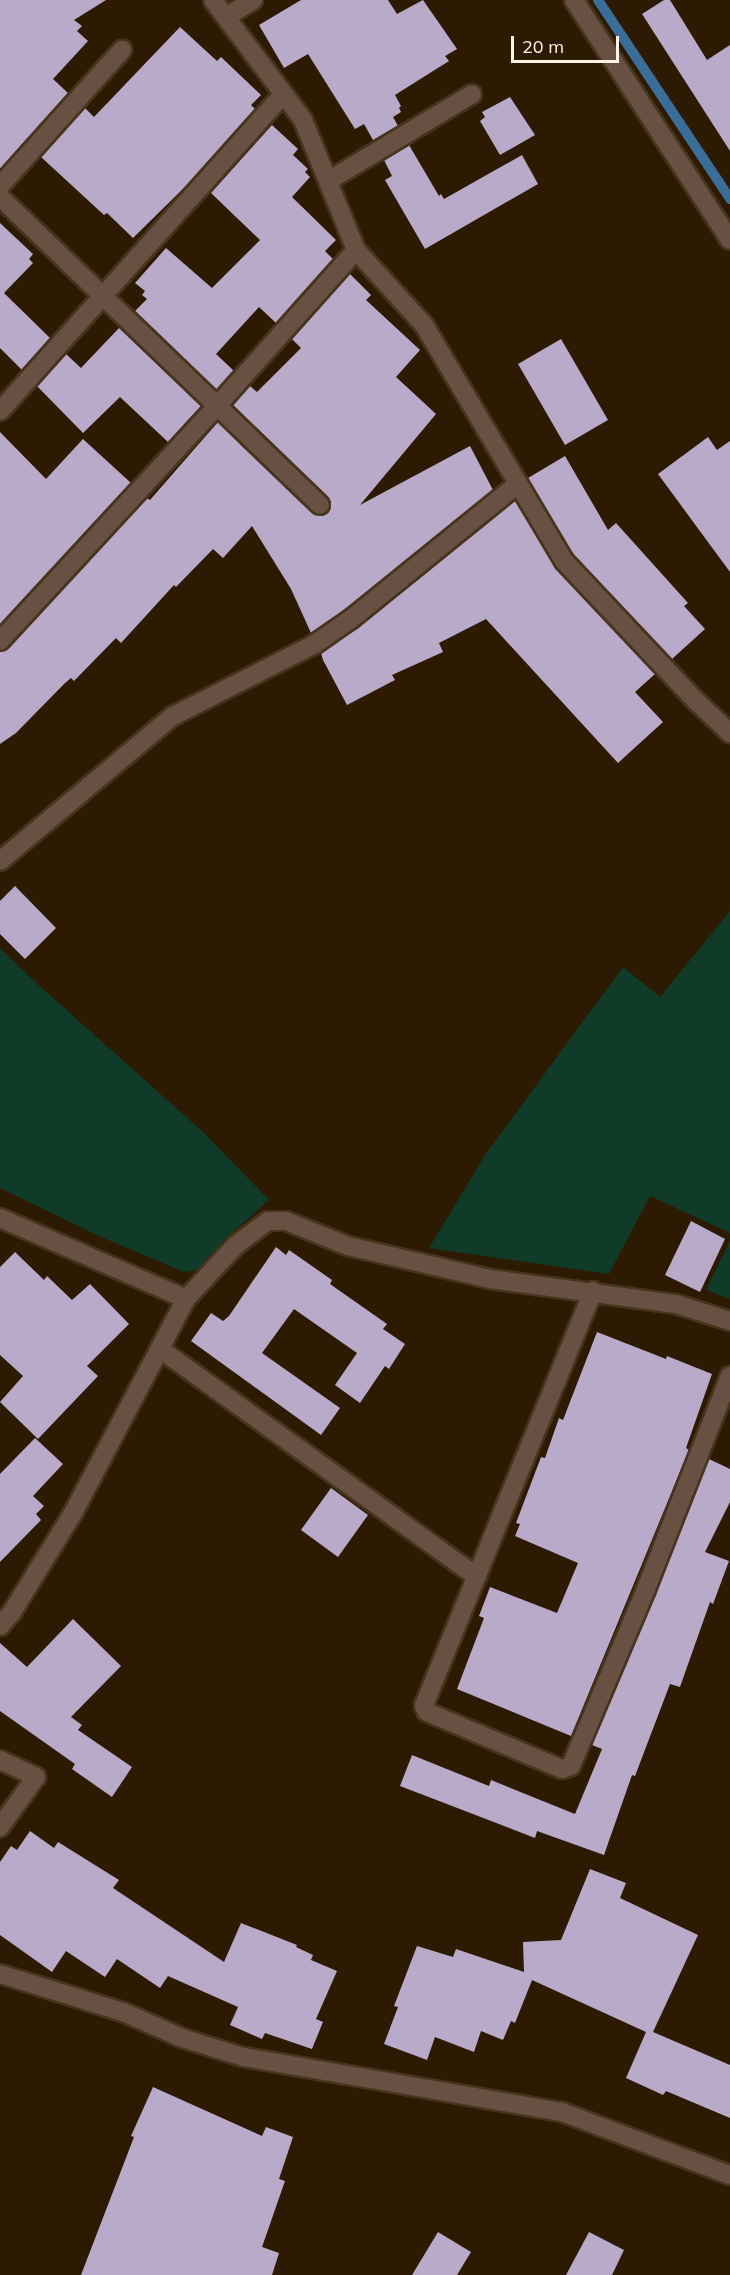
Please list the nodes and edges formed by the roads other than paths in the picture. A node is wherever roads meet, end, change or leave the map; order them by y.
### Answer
1 (213, 0) edge
2 (254, 0) edge
3 (574, 0) edge
4 (225, 17) junction
5 (122, 50) dead end
6 (472, 94) dead end
7 (283, 95) junction
8 (328, 181) junction
9 (0, 186) edge
10 (0, 197) edge
11 (730, 240) edge
12 (356, 250) junction
13 (103, 296) junction
14 (217, 406) junction
15 (0, 411) edge
16 (518, 484) junction
17 (320, 505) dead end
18 (4, 629) edge
19 (730, 733) edge
20 (0, 861) edge
21 (0, 1218) edge
22 (593, 1291) junction
23 (186, 1299) junction
24 (730, 1321) edge
25 (160, 1349) junction
26 (730, 1376) edge
27 (477, 1577) junction
28 (0, 1626) edge
29 (0, 1760) edge
30 (0, 1827) edge
31 (0, 1974) edge
32 (730, 2175) edge

1 - 4 street
2 - 4 street
3 - 11 street
4 - 7 street
5 - 9 street
6 - 8 street
7 - 8 street
7 - 13 street
8 - 12 street
10 - 13 street
12 - 14 street
12 - 16 street
13 - 14 street
13 - 15 street
14 - 17 street
14 - 18 street
16 - 19 street
16 - 20 street
21 - 23 street
22 - 23 street
22 - 24 street
22 - 27 street
23 - 25 street
25 - 27 street
25 - 28 street
26 - 27 street
29 - 30 street
31 - 32 street

